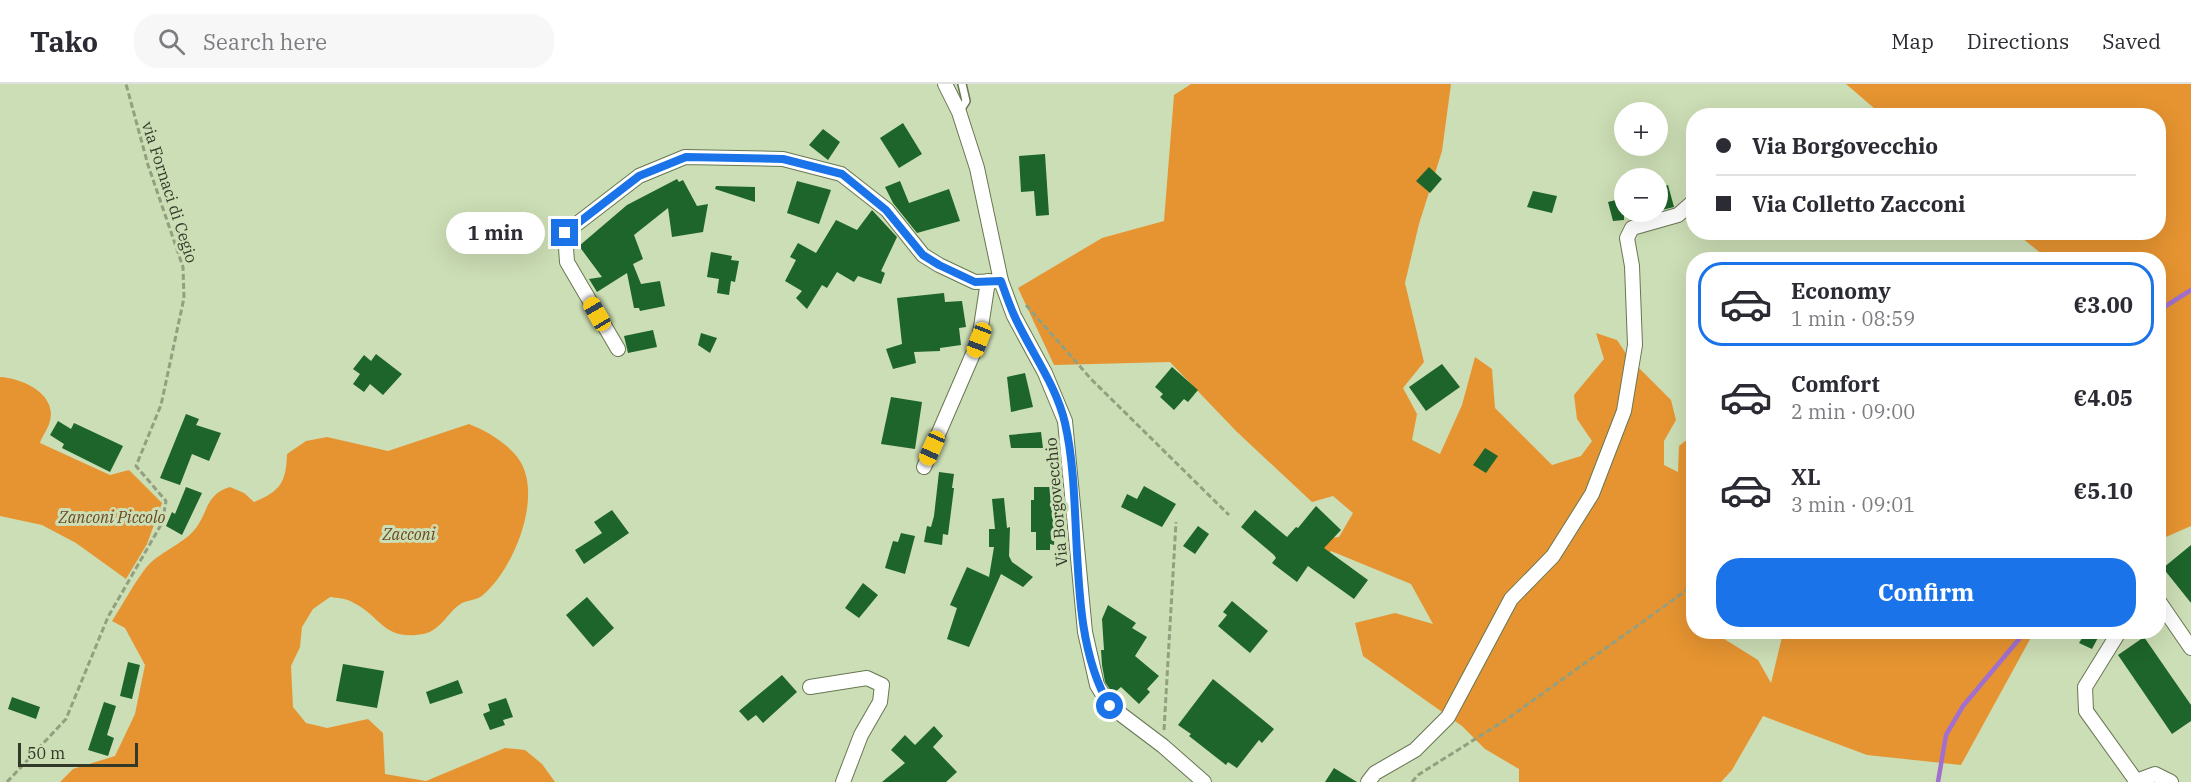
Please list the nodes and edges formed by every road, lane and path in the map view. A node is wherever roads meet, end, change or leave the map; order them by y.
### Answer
1 (126, 84) edge
2 (945, 84) edge
3 (962, 84) edge
4 (959, 112) junction
5 (1686, 208) edge
6 (995, 281) junction
7 (1023, 301) dead end
8 (618, 349) dead end
9 (924, 467) dead end
10 (1229, 515) dead end
11 (1176, 522) dead end
12 (1686, 591) edge
13 (2166, 612) edge
14 (2115, 639) edge
15 (2191, 648) edge
16 (810, 687) dead end
17 (1163, 746) junction
18 (2137, 781) edge
19 (7, 782) edge
20 (843, 782) edge
21 (1204, 782) edge
22 (1368, 782) edge
23 (1412, 782) edge
24 (2171, 782) edge

1 - 19 path, via Fornaci di Cegio
2 - 4 street, Via Borgovecchio
3 - 4 lane
4 - 6 street, Via Borgovecchio
5 - 22 street
6 - 8 street
6 - 9 street
6 - 17 street, Via Borgovecchio
7 - 10 path
11 - 17 path
12 - 23 path
13 - 15 street
14 - 18 street
16 - 20 street
17 - 21 street, Via Borgovecchio
18 - 24 street

